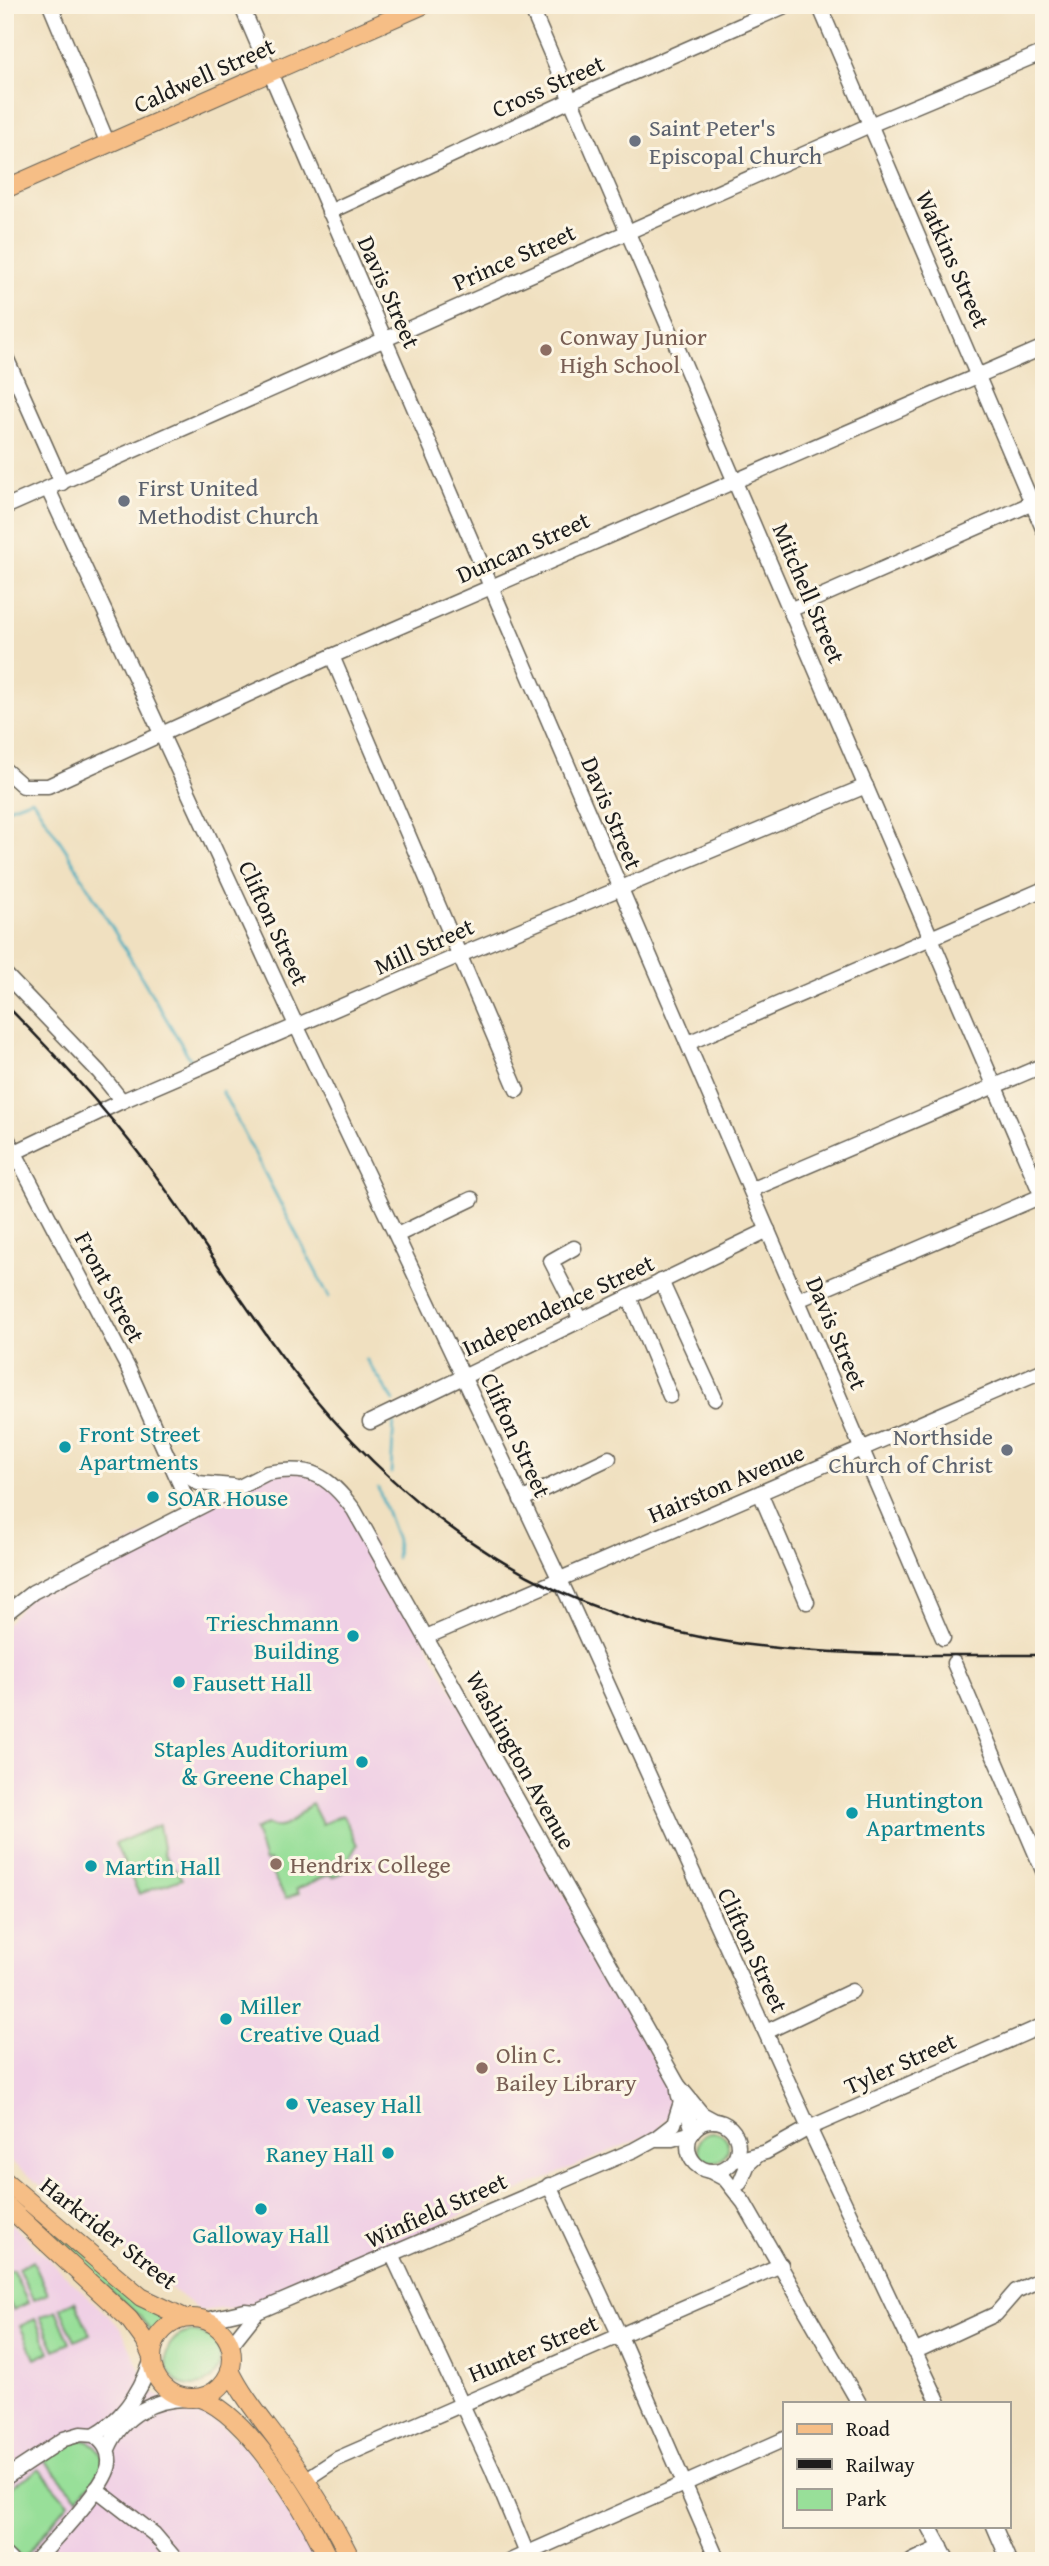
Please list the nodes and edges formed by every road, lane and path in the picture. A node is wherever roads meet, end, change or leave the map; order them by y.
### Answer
1 (50, 5) edge
2 (242, 5) edge
3 (423, 5) edge
4 (530, 5) edge
5 (787, 5) edge
6 (819, 5) edge
7 (1044, 52) edge
8 (271, 73) junction
9 (571, 100) junction
10 (870, 125) junction
11 (108, 144) junction
12 (5, 189) edge
13 (329, 212) junction
14 (626, 233) junction
15 (386, 338) junction
16 (1044, 348) edge
17 (5, 355) edge
18 (979, 375) junction
19 (734, 479) junction
20 (55, 486) junction
21 (1038, 501) edge
22 (5, 507) edge
23 (1044, 531) edge
24 (490, 587) junction
25 (792, 609) junction
26 (332, 656) junction
27 (161, 733) junction
28 (5, 770) edge
29 (866, 786) junction
30 (619, 887) junction
31 (1044, 889) edge
32 (931, 938) junction
33 (460, 955) junction
34 (5, 974) edge
35 (297, 1027) junction
36 (688, 1043) junction
37 (1044, 1065) edge
38 (994, 1087) junction
39 (517, 1090) dead end
40 (122, 1101) junction
41 (5, 1134) edge
42 (10, 1155) edge
43 (751, 1191) junction
44 (1043, 1197) edge
45 (472, 1199) dead end
46 (768, 1230) junction
47 (397, 1235) junction
48 (574, 1248) dead end
49 (661, 1281) junction
50 (629, 1297) junction
51 (798, 1300) junction
52 (581, 1320) junction
53 (1044, 1370) edge
54 (463, 1376) junction
55 (670, 1396) dead end
56 (715, 1399) dead end
57 (370, 1422) dead end
58 (863, 1450) junction
59 (610, 1458) dead end
60 (169, 1464) junction
61 (242, 1485) junction
62 (760, 1493) junction
63 (521, 1500) junction
64 (192, 1511) junction
65 (558, 1578) junction
66 (807, 1602) dead end
67 (5, 1614) edge
68 (426, 1637) junction
69 (943, 1638) dead end
70 (954, 1663) dead end
71 (1044, 1873) edge
72 (852, 1991) dead end
73 (1044, 2025) edge
74 (766, 2032) junction
75 (678, 2085) junction
76 (681, 2102) junction
77 (715, 2121) junction
78 (809, 2128) junction
79 (690, 2132) junction
80 (733, 2135) junction
81 (656, 2138) junction
82 (775, 2144) junction
83 (634, 2150) junction
84 (758, 2155) junction
85 (692, 2156) junction
86 (734, 2162) junction
87 (710, 2171) junction
88 (5, 2181) edge
89 (740, 2183) junction
90 (549, 2185) junction
91 (744, 2203) junction
92 (5, 2204) edge
93 (392, 2254) junction
94 (781, 2265) junction
95 (1044, 2278) edge
96 (257, 2312) junction
97 (185, 2318) junction
98 (206, 2320) junction
99 (620, 2336) junction
100 (230, 2346) junction
101 (914, 2352) junction
102 (151, 2359) junction
103 (230, 2370) junction
104 (194, 2398) junction
105 (858, 2402) edge
106 (939, 2402) edge
107 (461, 2403) junction
108 (94, 2435) junction
109 (783, 2440) edge
110 (108, 2449) junction
111 (5, 2478) edge
112 (304, 2480) junction
113 (684, 2485) junction
114 (96, 2489) junction
115 (930, 2528) edge
116 (996, 2528) edge
117 (945, 2554) edge
118 (5, 2555) edge
119 (528, 2557) edge
120 (11, 2561) edge
121 (36, 2561) edge
122 (177, 2561) edge
123 (329, 2561) edge
124 (352, 2561) edge
125 (510, 2561) edge
126 (718, 2561) edge
127 (912, 2561) edge
128 (1009, 2561) edge

1 - 11 street
2 - 8 street, Davis Street
3 - 8 main road, Caldwell Street
4 - 9 street, Mitchell Street
5 - 9 street, Cross Street
6 - 10 street, Watkins Street
7 - 10 street, Prince Street
8 - 11 main road, Caldwell Street
8 - 13 street, Davis Street
9 - 13 street, Cross Street
9 - 14 street, Mitchell Street
10 - 14 street, Prince Street
10 - 18 street, Watkins Street
11 - 12 main road, Caldwell Street
13 - 15 street, Davis Street
14 - 15 street, Prince Street
14 - 19 street, Mitchell Street
15 - 20 street, Prince Street
15 - 24 street, Davis Street
16 - 18 street, Duncan Street
17 - 20 street, Clifton Street
18 - 19 street, Duncan Street
18 - 21 street, Watkins Street
19 - 24 street, Duncan Street
19 - 25 street, Mitchell Street
20 - 22 street, Prince Street
20 - 27 street, Clifton Street
21 - 23 street, Watkins Street
21 - 25 street
24 - 26 street, Duncan Street
24 - 30 street, Davis Street
25 - 29 street, Mitchell Street
26 - 27 street, Duncan Street
26 - 33 street
27 - 28 street, Duncan Street
27 - 35 street, Clifton Street
29 - 30 street, Mill Street
29 - 32 street, Mitchell Street
30 - 33 street, Mill Street
30 - 36 street, Davis Street
31 - 32 street
32 - 36 street
32 - 38 street, Mitchell Street
33 - 35 street, Mill Street
33 - 39 street
34 - 40 street
35 - 40 street, Mill Street
35 - 47 street, Clifton Street
36 - 43 street, Davis Street
37 - 38 street
38 - 43 street
38 - 44 street, Mitchell Street
40 - 42 street, Mill Street
41 - 42 street, Front Street
42 - 60 street, Front Street
43 - 46 street, Davis Street
44 - 51 street
45 - 47 street
46 - 49 street, Independence Street
46 - 51 street, Davis Street
47 - 54 street, Clifton Street
48 - 52 street
49 - 50 street, Independence Street
49 - 56 street
50 - 52 street, Independence Street
50 - 55 street
51 - 58 street, Davis Street
52 - 54 street, Independence Street
53 - 58 street, Hairston Avenue
54 - 57 street, Independence Street
54 - 63 street, Clifton Street
58 - 62 street, Hairston Avenue
58 - 69 street, Davis Street
59 - 63 street
60 - 61 street
60 - 64 street, Front Street
61 - 64 street
61 - 68 street, Washington Avenue
62 - 65 street, Hairston Avenue
62 - 66 street
63 - 65 street, Clifton Street
64 - 67 street
65 - 68 street, Hairston Avenue
65 - 74 street, Clifton Street
68 - 75 street, Washington Avenue
70 - 71 street
72 - 74 street
73 - 78 street, Tyler Street
74 - 78 street, Clifton Street
75 - 76 street, Washington Avenue
75 - 77 street, Washington Avenue
76 - 79 street, Washington Avenue
76 - 81 street
77 - 79 street
77 - 80 street
78 - 82 street, Tyler Street
78 - 101 street, Clifton Street
79 - 81 street, Winfield Street
79 - 85 street
80 - 82 street
80 - 86 street
81 - 83 street, Winfield Street
82 - 84 street, Tyler Street
83 - 85 street, Winfield Street
83 - 90 street, Winfield Street
84 - 86 street, Tyler Street
84 - 89 street
85 - 87 street
86 - 87 street
86 - 89 street
87 - 91 street
88 - 97 main road, Harkrider Street
89 - 91 street
90 - 93 street, Winfield Street
90 - 99 street
91 - 94 street
92 - 102 main road, Harkrider Street
93 - 96 street, Winfield Street
93 - 107 street
94 - 99 street, Hunter Street
94 - 105 street
95 - 101 street
96 - 98 street, Winfield Street
96 - 100 street, Winfield Street
97 - 98 main road
97 - 102 main road
98 - 100 main road
99 - 107 street, Hunter Street
99 - 113 street
100 - 103 main road
101 - 106 street, Clifton Street
102 - 104 main road
102 - 108 street
103 - 104 main road
103 - 112 main road
104 - 110 street
104 - 123 main road
107 - 112 street, Hunter Street
107 - 119 street
108 - 110 street
108 - 111 street
109 - 113 street
110 - 114 street
112 - 124 main road
113 - 119 street
113 - 126 street
114 - 121 street
114 - 122 street
115 - 117 street
116 - 128 street
117 - 127 street
118 - 120 street
119 - 125 street

